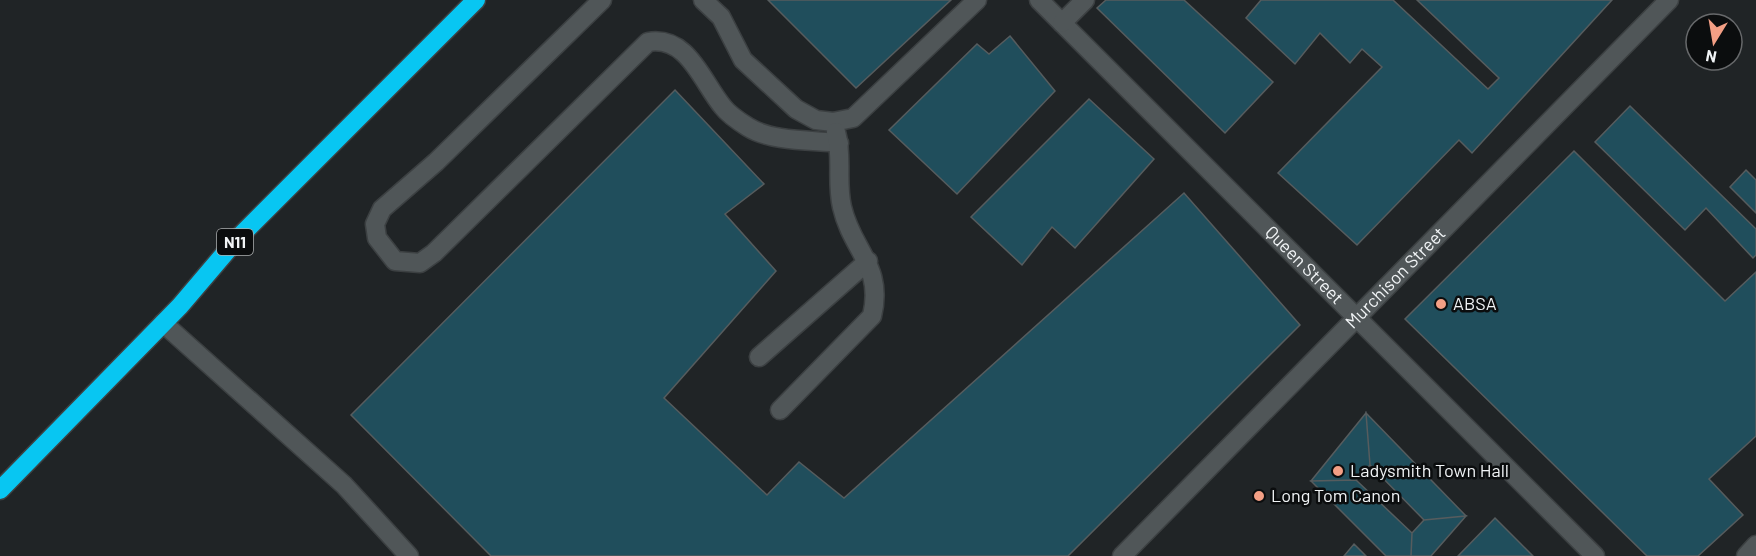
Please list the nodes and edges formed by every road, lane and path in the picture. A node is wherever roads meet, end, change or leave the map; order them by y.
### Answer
1 (476, 0) edge
2 (602, 0) edge
3 (704, 0) edge
4 (977, 0) edge
5 (1039, 0) edge
6 (1085, 0) edge
7 (1669, 0) edge
8 (1062, 23) junction
9 (833, 122) junction
10 (839, 143) junction
11 (867, 261) junction
12 (1357, 316) junction
13 (163, 323) junction
14 (759, 357) dead end
15 (780, 410) dead end
16 (0, 490) edge
17 (1756, 545) edge
18 (410, 556) edge
19 (1122, 556) edge
20 (1595, 556) edge
21 (1746, 556) edge

1 - 13 highway, N11
2 - 10 street
3 - 9 street
4 - 9 street
5 - 8 street, Queen Street
6 - 8 street
7 - 12 street, Murchison Street
8 - 12 street, Queen Street
9 - 10 street
10 - 11 street
11 - 14 street
11 - 15 street
12 - 19 street, Murchison Street
12 - 20 street, Queen Street
13 - 16 highway, N11
13 - 18 street
17 - 21 street

